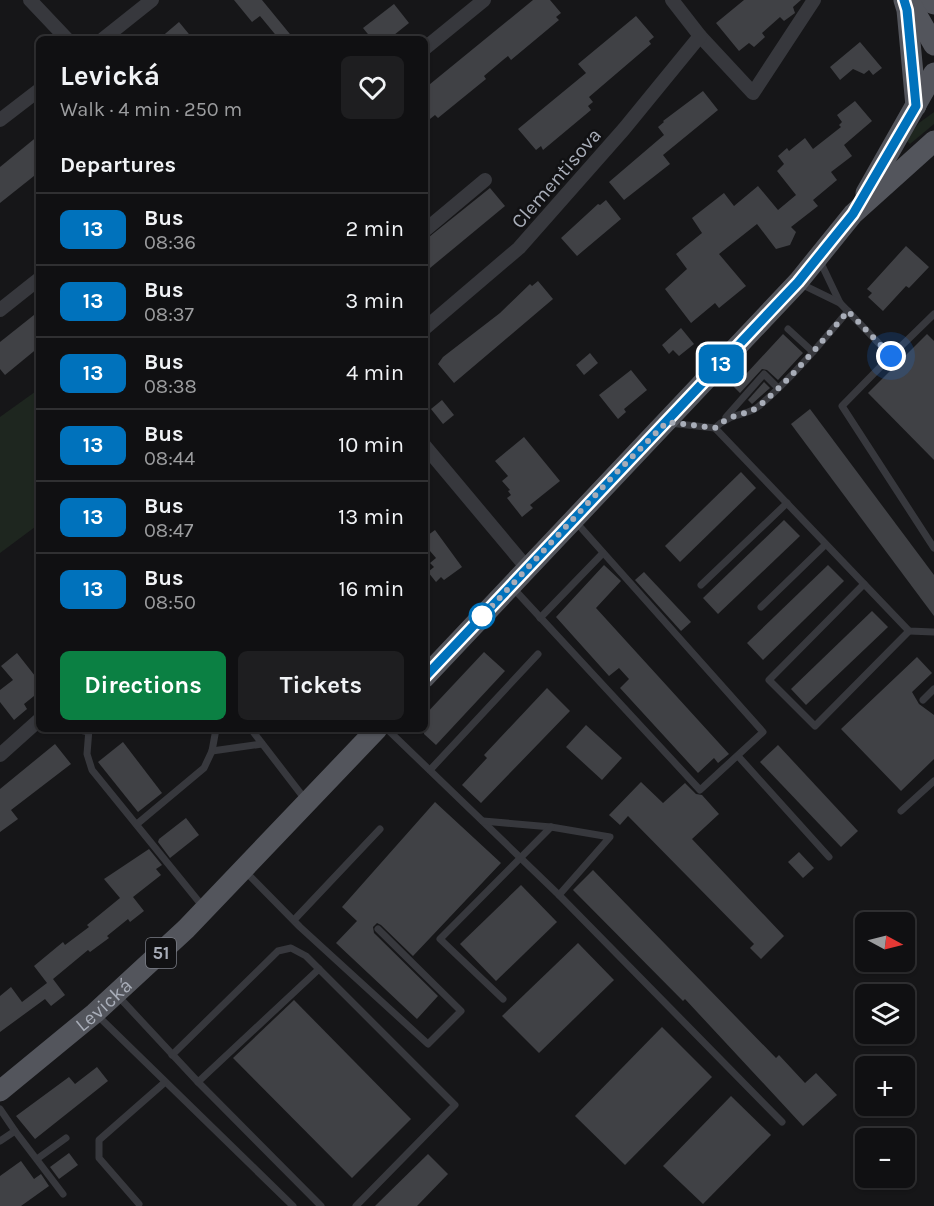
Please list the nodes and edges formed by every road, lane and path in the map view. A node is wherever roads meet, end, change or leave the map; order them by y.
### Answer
1 (30, 0) edge
2 (152, 0) edge
3 (484, 0) edge
4 (814, 0) edge
5 (906, 0) edge
6 (923, 0) edge
7 (676, 1) edge
8 (934, 4) edge
9 (64, 36) edge
10 (107, 36) edge
11 (700, 36) junction
12 (934, 45) edge
13 (428, 46) edge
14 (934, 73) edge
15 (36, 92) edge
16 (925, 104) edge
17 (0, 120) edge
18 (934, 141) edge
19 (485, 180) dead end
20 (853, 214) junction
21 (428, 228) edge
22 (818, 258) junction
23 (36, 281) edge
24 (798, 282) junction
25 (840, 303) junction
26 (0, 310) edge
27 (848, 311) junction
28 (934, 314) edge
29 (428, 326) edge
30 (788, 329) dead end
31 (813, 352) junction
32 (891, 356) junction
33 (778, 388) junction
34 (726, 417) junction
35 (667, 422) junction
36 (715, 428) junction
37 (428, 451) edge
38 (787, 503) junction
39 (573, 519) junction
40 (825, 545) junction
41 (934, 548) edge
42 (603, 552) junction
43 (527, 568) junction
44 (864, 584) junction
45 (511, 585) junction
46 (701, 585) dead end
47 (761, 607) dead end
48 (540, 618) junction
49 (909, 631) junction
50 (934, 632) edge
51 (538, 654) dead end
52 (428, 674) edge
53 (934, 689) edge
54 (923, 700) dead end
55 (36, 723) edge
56 (89, 732) edge
57 (215, 732) edge
58 (252, 732) edge
59 (374, 732) edge
60 (390, 732) edge
61 (262, 744) junction
62 (212, 752) junction
63 (0, 755) edge
64 (738, 756) junction
65 (430, 770) junction
66 (934, 781) edge
67 (301, 794) dead end
68 (901, 811) dead end
69 (483, 821) junction
70 (136, 824) junction
71 (551, 827) junction
72 (380, 829) dead end
73 (829, 857) dead end
74 (520, 858) junction
75 (243, 870) junction
76 (559, 896) junction
77 (205, 910) junction
78 (294, 920) junction
79 (378, 929) dead end
80 (319, 969) junction
81 (116, 995) junction
82 (503, 999) dead end
83 (96, 1013) junction
84 (172, 1054) junction
85 (198, 1082) junction
86 (164, 1083) junction
87 (0, 1091) edge
88 (0, 1109) edge
89 (782, 1122) dead end
90 (15, 1131) junction
91 (66, 1138) dead end
92 (0, 1141) edge
93 (37, 1160) junction
94 (63, 1194) dead end
95 (139, 1204) dead end
96 (293, 1206) edge
97 (321, 1206) edge
98 (356, 1206) edge

1 - 9 street
2 - 10 street
3 - 13 street
4 - 11 street
5 - 12 main road
5 - 16 main road
6 - 8 main road
7 - 11 street
11 - 29 street, Clementisova
14 - 16 main road
15 - 17 street
16 - 20 main road
18 - 20 main road
19 - 21 street
20 - 22 main road
22 - 24 main road
22 - 25 lane
23 - 26 street
24 - 25 lane
24 - 35 main road
25 - 27 lane
27 - 31 lane
27 - 32 lane
28 - 32 lane
30 - 31 lane
31 - 33 lane
32 - 41 lane
33 - 34 lane
33 - 34 lane
34 - 36 lane
35 - 36 lane
35 - 39 main road
36 - 38 lane
37 - 43 street
38 - 40 lane
38 - 46 lane
39 - 42 lane
39 - 43 main road
40 - 44 lane
40 - 47 lane
42 - 48 lane
42 - 64 lane
43 - 45 main road
44 - 49 lane
44 - 49 lane
45 - 48 lane
45 - 52 main road
48 - 64 lane
49 - 50 lane
51 - 65 lane
53 - 54 lane
55 - 63 street
56 - 70 lane
57 - 62 lane
58 - 61 lane
59 - 75 main road, Levická / 51
60 - 65 lane
61 - 62 lane
61 - 67 lane
62 - 70 lane
64 - 73 lane
65 - 69 lane
66 - 68 lane
69 - 71 lane
69 - 74 lane
70 - 77 lane
71 - 74 lane
71 - 76 lane
72 - 78 lane
74 - 76 lane
74 - 82 lane
75 - 77 main road, Levická / 51
75 - 78 lane
76 - 89 lane
77 - 81 main road, Levická / 51
78 - 79 lane
80 - 84 lane
80 - 85 lane
80 - 98 lane
81 - 83 main road, Levická / 51
81 - 84 lane
83 - 86 lane
83 - 87 main road, Levická / 51
84 - 85 lane
85 - 97 lane
86 - 95 lane
86 - 96 lane
88 - 90 lane
90 - 92 lane
90 - 93 lane
91 - 93 lane
93 - 94 lane

